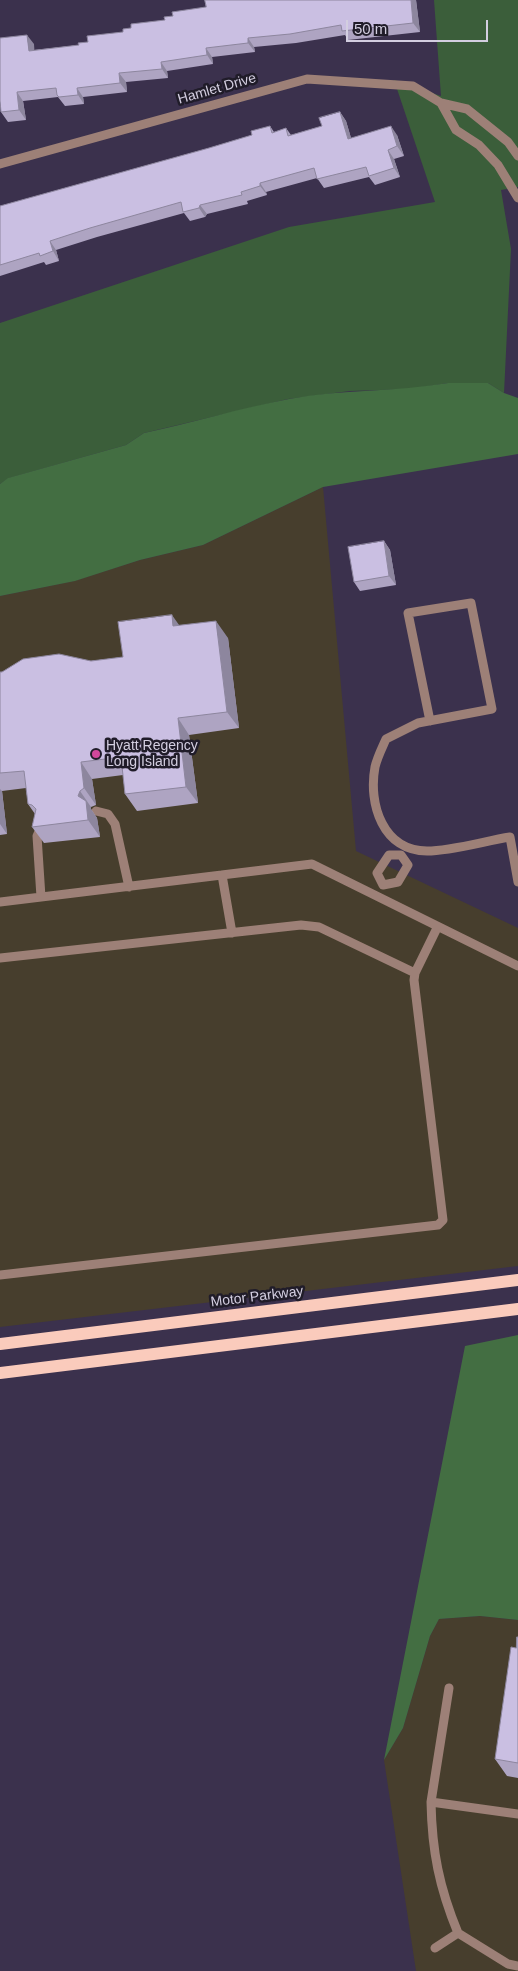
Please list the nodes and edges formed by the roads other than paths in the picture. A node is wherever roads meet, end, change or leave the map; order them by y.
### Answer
1 (441, 103) junction
2 (518, 156) edge
3 (0, 164) edge
4 (518, 198) edge
5 (430, 721) junction
6 (96, 811) dead end
7 (41, 828) edge
8 (403, 851) junction
9 (222, 875) junction
10 (518, 882) edge
11 (383, 885) junction
12 (128, 887) junction
13 (374, 896) junction
14 (41, 897) junction
15 (0, 902) edge
16 (437, 928) junction
17 (232, 933) junction
18 (0, 958) edge
19 (518, 965) edge
20 (415, 973) junction
21 (0, 1275) edge
22 (518, 1280) edge
23 (518, 1309) edge
24 (0, 1344) edge
25 (0, 1373) edge
26 (449, 1688) dead end
27 (431, 1802) junction
28 (518, 1814) edge
29 (458, 1933) junction
30 (435, 1948) dead end
31 (518, 1966) edge

1 - 2 street, Hamlet Drive
1 - 3 street, Hamlet Drive
1 - 4 street, Hamlet Drive
5 - 5 street
5 - 8 street
6 - 12 street
7 - 14 street
8 - 10 street
8 - 11 street
8 - 11 street
9 - 12 street
9 - 13 street
9 - 17 street
11 - 13 street
12 - 14 street
13 - 16 street
14 - 15 street
16 - 19 street
16 - 20 street
17 - 18 street
17 - 20 street
20 - 21 street
22 - 24 main road, Motor Parkway
23 - 25 main road
26 - 27 street
27 - 28 street
27 - 29 street
29 - 30 street
29 - 31 street

